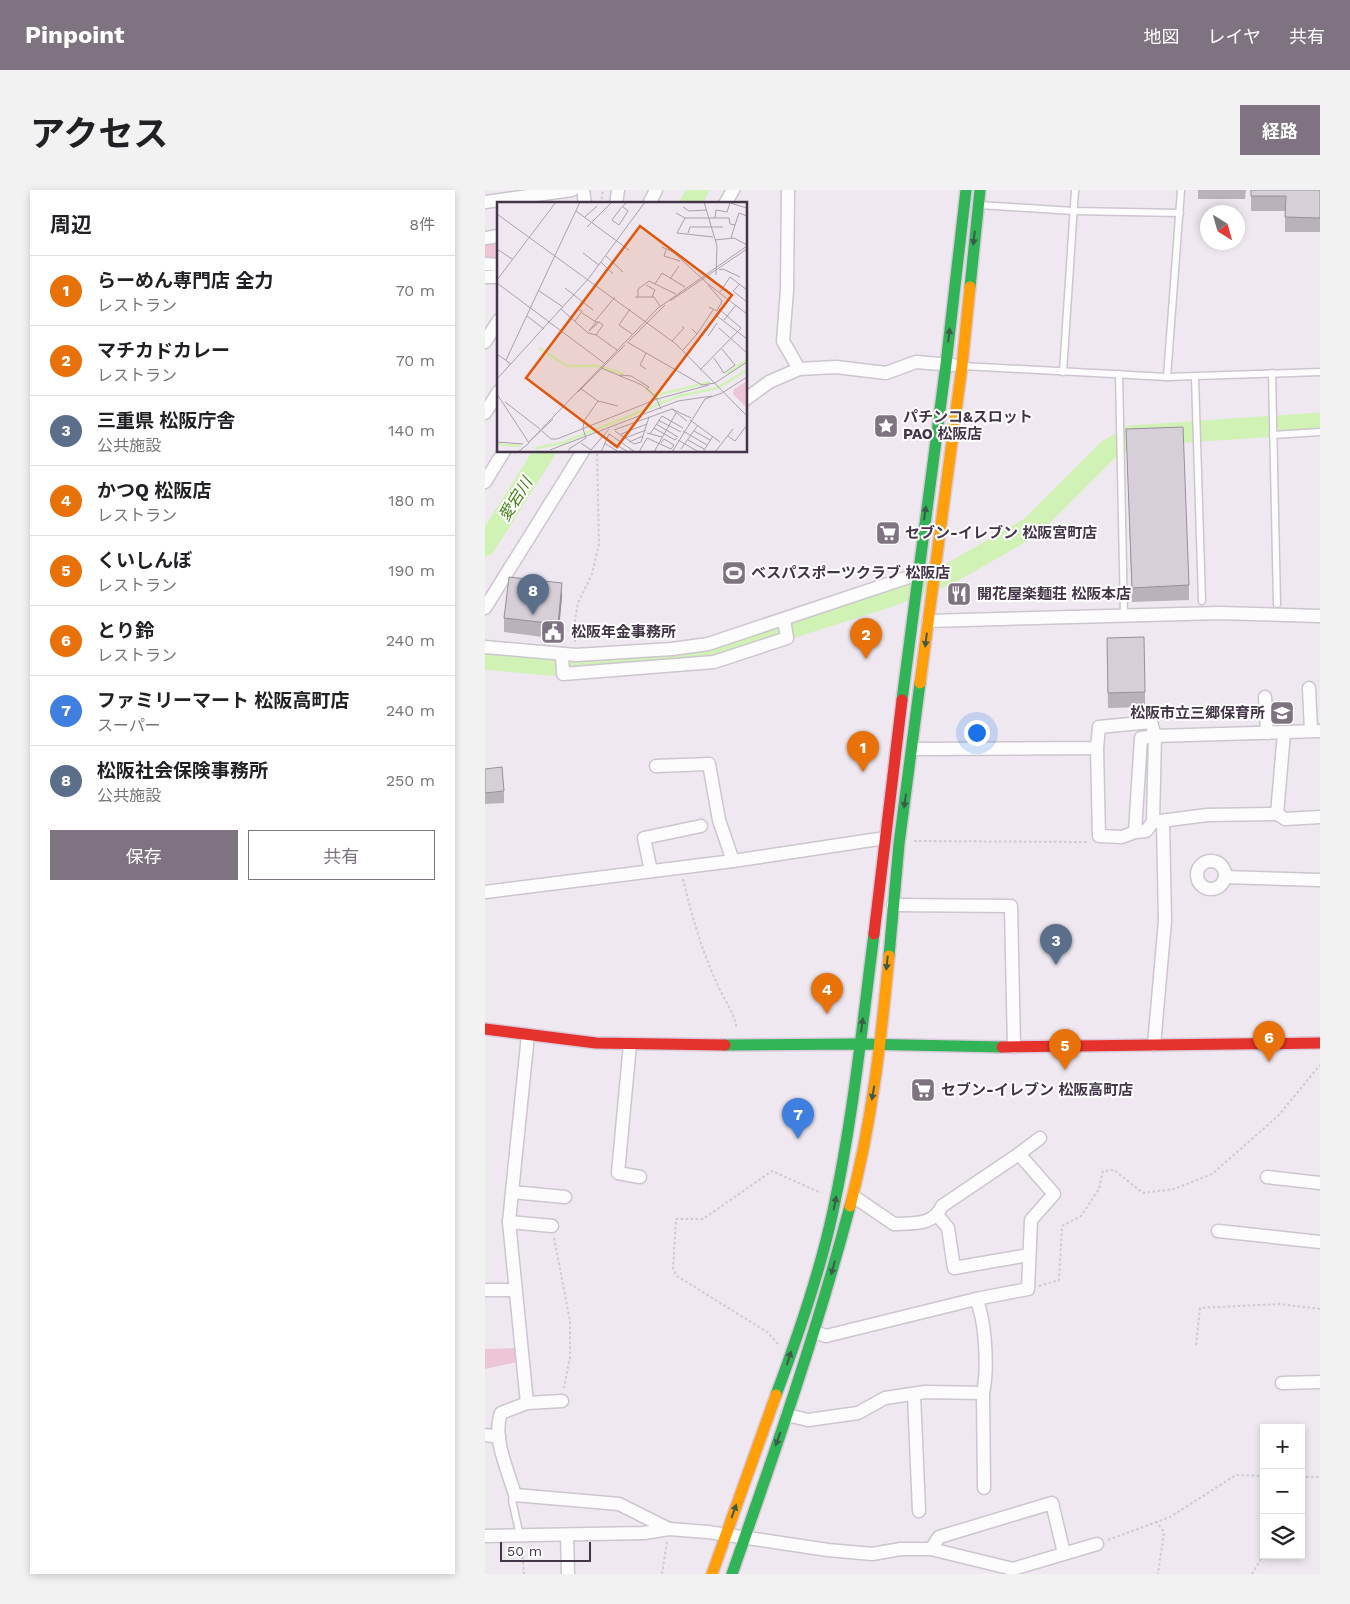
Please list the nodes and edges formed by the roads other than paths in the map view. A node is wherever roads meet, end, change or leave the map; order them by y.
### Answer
1 (572, 190) edge
2 (656, 190) edge
3 (733, 190) edge
4 (788, 190) edge
5 (966, 190) edge
6 (980, 190) edge
7 (1075, 190) edge
8 (1181, 190) edge
9 (485, 202) edge
10 (650, 202) edge
11 (726, 202) edge
12 (978, 205) junction
13 (1073, 211) junction
14 (1180, 213) junction
15 (497, 323) edge
16 (485, 342) edge
17 (946, 364) junction
18 (962, 366) junction
19 (799, 369) junction
20 (1063, 372) junction
21 (1320, 372) edge
22 (1271, 373) junction
23 (1119, 374) junction
24 (1167, 377) junction
25 (1195, 377) junction
26 (497, 394) edge
27 (747, 398) edge
28 (485, 413) edge
29 (1320, 432) edge
30 (1273, 435) junction
31 (503, 452) edge
32 (582, 452) edge
33 (485, 482) edge
34 (935, 570) junction
35 (917, 577) junction
36 (1202, 602) dead end
37 (1277, 604) dead end
38 (485, 608) edge
39 (1124, 616) junction
40 (1320, 616) edge
41 (784, 620) junction
42 (928, 622) junction
43 (733, 637) junction
44 (485, 648) edge
45 (672, 650) junction
46 (738, 653) junction
47 (613, 654) junction
48 (562, 656) junction
49 (675, 666) junction
50 (615, 671) junction
51 (1309, 688) dead end
52 (1265, 697) dead end
53 (1315, 731) edge
54 (1267, 733) junction
55 (1285, 733) junction
56 (1155, 736) junction
57 (1097, 748) junction
58 (912, 749) junction
59 (656, 766) dead end
60 (1277, 814) junction
61 (1320, 817) edge
62 (1158, 822) junction
63 (701, 826) dead end
64 (1135, 832) junction
65 (885, 838) junction
66 (733, 861) junction
67 (651, 871) junction
68 (1225, 877) dead end
69 (1320, 880) edge
70 (485, 892) edge
71 (893, 904) junction
72 (485, 1029) edge
73 (528, 1035) junction
74 (1320, 1043) edge
75 (630, 1044) junction
76 (859, 1044) junction
77 (879, 1044) junction
78 (1155, 1045) junction
79 (1014, 1046) junction
80 (1040, 1138) dead end
81 (1019, 1154) junction
82 (640, 1177) dead end
83 (1267, 1177) dead end
84 (1320, 1182) edge
85 (512, 1192) junction
86 (853, 1196) junction
87 (565, 1197) dead end
88 (938, 1216) junction
89 (509, 1222) junction
90 (552, 1226) road end
91 (1218, 1231) dead end
92 (1320, 1242) edge
93 (1029, 1256) junction
94 (485, 1290) edge
95 (514, 1290) junction
96 (976, 1299) junction
97 (815, 1332) junction
98 (1320, 1382) edge
99 (1282, 1383) dead end
100 (983, 1393) junction
101 (914, 1394) junction
102 (562, 1401) road end
103 (527, 1403) junction
104 (787, 1415) junction
105 (485, 1435) edge
106 (499, 1437) junction
107 (984, 1488) dead end
108 (515, 1495) junction
109 (919, 1511) dead end
110 (669, 1529) junction
111 (726, 1534) junction
112 (567, 1535) junction
113 (485, 1536) edge
114 (521, 1536) junction
115 (745, 1537) junction
116 (1097, 1544) road end
117 (931, 1549) junction
118 (1063, 1549) dead end
119 (568, 1574) edge
120 (712, 1574) edge
121 (732, 1574) edge

1 - 9 street
2 - 10 street
3 - 11 street
4 - 19 street
17 -> 5 street
6 - 12 street
7 - 13 lane
8 - 14 lane
12 - 13 lane
12 -> 18 street
13 - 14 lane
13 - 20 lane
14 - 24 lane
15 - 16 street
17 - 18 street
17 - 19 street
35 -> 17 street
18 - 20 lane
18 - 34 street
19 - 27 street
20 - 23 lane
21 - 22 lane
22 - 25 lane
22 - 30 lane
23 - 24 lane
23 - 39 lane
24 - 25 lane
25 - 36 lane
26 - 28 street
29 - 30 lane
30 - 37 lane
31 - 33 street
32 - 38 street
34 - 35 street
34 - 42 street
35 - 41 street
35 - 65 street
39 - 40 street
39 - 42 street
41 - 43 street
41 - 46 street
42 -> 58 street
43 - 45 street
43 - 46 street
44 - 48 street
45 - 47 street
45 - 49 street
46 - 49 street
47 - 48 street
47 - 50 street
48 - 50 street
49 - 50 street
51 - 53 street
52 - 54 street
53 - 55 street
54 - 55 street
54 - 56 street
55 - 60 street
56 - 57 street
56 - 62 street
56 - 64 street
57 - 58 street
57 - 64 street
58 -> 71 street
59 - 66 street
60 - 61 street
60 - 62 street
62 - 64 street
62 - 78 street
63 - 67 street
65 - 66 street
76 -> 65 street
66 - 67 street
67 - 70 street
68 - 69 street
71 -> 77 street
71 - 79 street
72 - 73 street
73 - 75 street
73 - 85 street
74 - 78 street
75 - 76 street
75 - 82 street
76 - 77 street
111 -> 76 street
77 - 79 street
77 -> 86 street
78 - 79 street
80 - 81 street
81 - 88 street
81 - 93 street
83 - 84 street
85 - 87 street
85 - 89 street
86 - 88 street
86 -> 97 street
88 - 93 street
89 - 90 street
89 - 95 street
91 - 92 street
93 - 96 street
94 - 95 street
95 - 103 street
96 - 97 street
96 - 100 street
97 - 104 street
98 - 99 street
100 - 101 street
100 - 107 street
101 - 104 street
101 - 109 street
102 - 103 street
103 - 106 street
104 -> 115 street
105 - 106 street
106 - 108 street
108 - 110 street
108 - 114 lane
110 - 111 street
110 - 112 street
111 - 115 street
111 - 120 street
112 - 114 street
112 - 119 street
113 - 114 street
115 - 117 street
115 - 121 street
116 - 117 street
117 - 118 street

